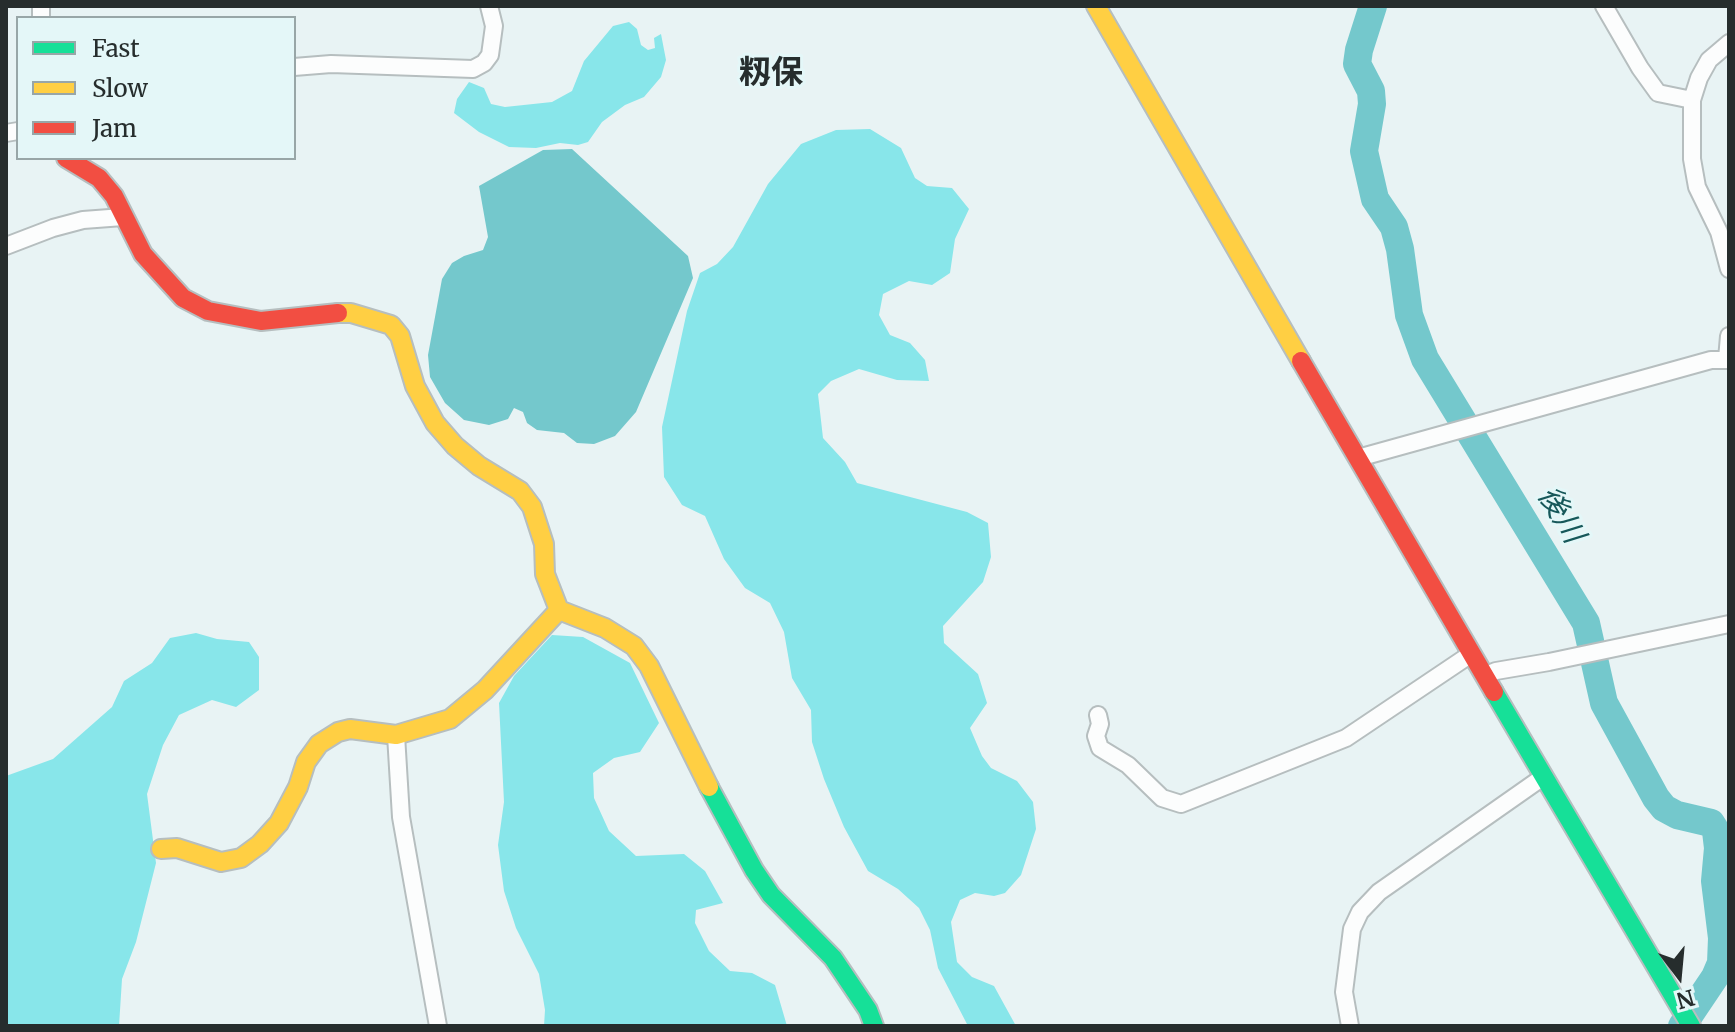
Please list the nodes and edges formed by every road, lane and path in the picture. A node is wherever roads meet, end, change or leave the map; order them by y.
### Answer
1 (489, 6) edge
2 (1096, 6) edge
3 (1604, 6) edge
4 (1729, 43) edge
5 (296, 67) edge
6 (1692, 100) junction
7 (69, 160) edge
8 (123, 217) junction
9 (6, 246) edge
10 (1729, 269) edge
11 (1729, 336) edge
12 (1728, 359) edge
13 (1358, 458) junction
14 (559, 610) junction
15 (1729, 624) edge
16 (1471, 654) junction
17 (1484, 676) junction
18 (1098, 715) dead end
19 (396, 735) junction
20 (1543, 777) junction
21 (161, 849) dead end
22 (438, 1026) edge
23 (874, 1026) edge
24 (1350, 1026) edge
25 (1691, 1026) edge

1 - 5 street
2 - 13 street
3 - 6 street
4 - 6 street
6 - 10 street
7 - 8 street
8 - 9 street
8 - 14 street
11 - 12 street
12 - 13 street
13 - 16 street
14 - 19 street
14 - 23 street
15 - 17 street
16 - 17 street
16 - 18 street
17 - 20 street
19 - 21 street
19 - 22 street
20 - 24 street
20 - 25 street

